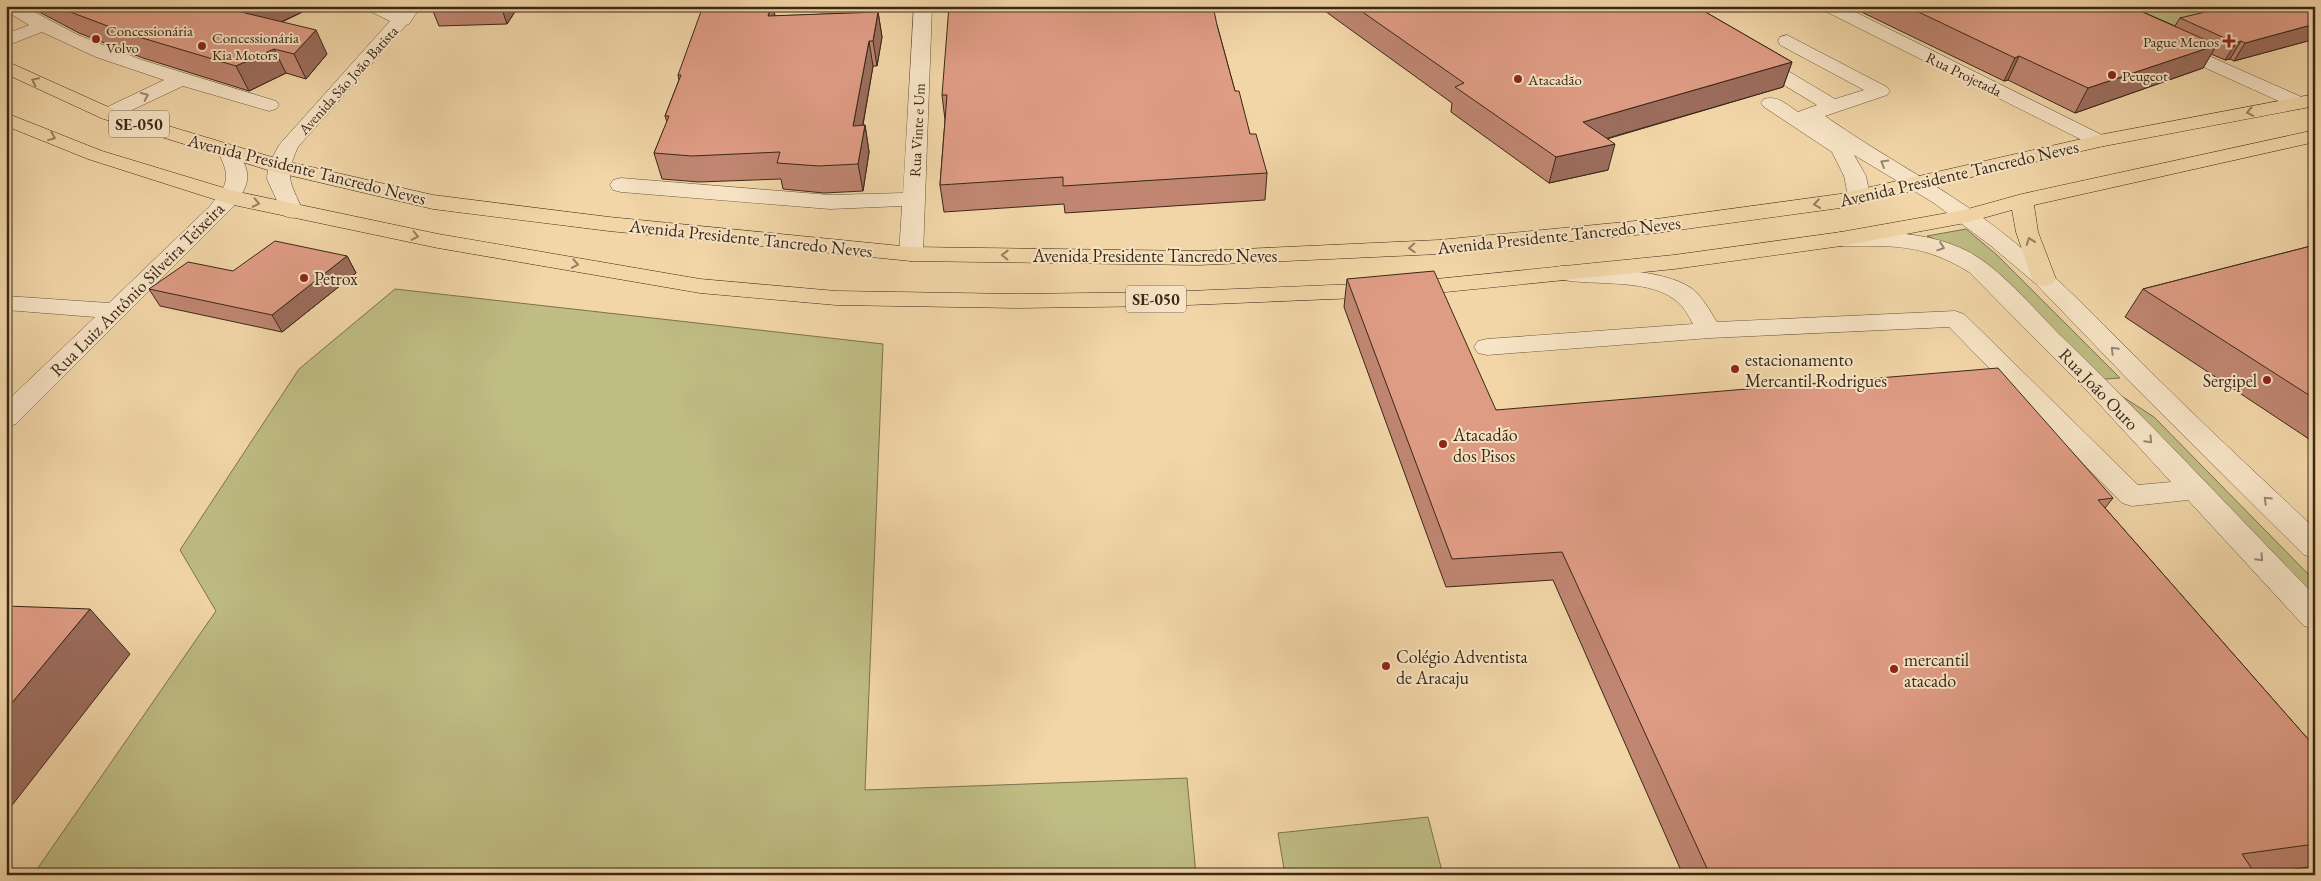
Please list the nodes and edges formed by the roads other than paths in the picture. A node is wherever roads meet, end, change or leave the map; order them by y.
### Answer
1 (10, 6) edge
2 (373, 6) edge
3 (923, 6) edge
4 (1829, 6) edge
5 (408, 13) edge
6 (41, 26) junction
7 (2159, 39) edge
8 (408, 40) dead end
9 (6, 41) edge
10 (1786, 41) dead end
11 (379, 46) junction
12 (1739, 50) edge
13 (6, 66) edge
14 (182, 79) junction
15 (2307, 101) edge
16 (1771, 103) dead end
17 (269, 105) dead end
18 (1834, 107) junction
19 (108, 114) junction
20 (1804, 117) junction
21 (6, 119) edge
22 (2315, 136) edge
23 (2100, 141) junction
24 (227, 150) junction
25 (279, 166) junction
26 (1916, 182) junction
27 (621, 185) dead end
28 (229, 196) junction
29 (1859, 196) junction
30 (913, 199) junction
31 (2022, 201) junction
32 (292, 211) junction
33 (1965, 216) junction
34 (1841, 239) junction
35 (911, 254) junction
36 (1561, 273) junction
37 (2044, 279) junction
38 (6, 303) edge
39 (116, 311) junction
40 (1710, 330) junction
41 (1488, 347) dead end
42 (2099, 388) junction
43 (2151, 388) junction
44 (6, 418) edge
45 (2196, 489) junction
46 (2315, 547) edge
47 (2315, 617) edge

1 - 6 street
2 - 5 street
3 - 30 street, Rua Vinte e Um
4 - 23 street, Rua Projetada
5 - 11 street, Avenida São João Batista
6 - 9 street
6 - 14 street
7 - 15 street
8 - 11 street
10 - 18 street
11 - 25 street, Avenida São João Batista
12 - 18 street
19 -> 13 main road, Avenida Presidente Tancredo Neves / SE-050
14 - 17 street
19 -> 14 street
15 -> 23 main road, Avenida Presidente Tancredo Neves / SE-050
16 - 20 street
18 - 20 street
19 - 24 main road, Avenida Presidente Tancredo Neves / SE-050
26 -> 20 street
20 - 29 street
21 -> 28 main road, SE-050
22 - 31 main road, SE-050
23 - 26 main road, Avenida Presidente Tancredo Neves / SE-050
24 - 25 main road, Avenida Presidente Tancredo Neves / SE-050
24 - 28 street, Rua Luiz Antônio Silveira Teixeira
25 - 32 street
25 - 35 main road, Avenida Presidente Tancredo Neves / SE-050
26 - 29 main road, Avenida Presidente Tancredo Neves / SE-050
26 - 33 street
27 - 30 street
28 -> 32 main road, SE-050
28 - 39 street, Rua Luiz Antônio Silveira Teixeira
29 -> 35 main road, Avenida Presidente Tancredo Neves / SE-050
30 - 35 street, Rua Vinte e Um
31 - 33 main road, SE-050
37 -> 31 main road
32 -> 36 main road, SE-050
33 - 34 main road, SE-050
33 - 37 street
34 - 36 main road, SE-050
34 -> 42 street, Rua João Ouro
36 - 40 street
43 -> 37 street
38 - 39 street
39 - 44 street, Rua Luiz Antônio Silveira Teixeira
40 - 41 street
40 - 45 street
42 - 43 street
42 -> 45 street, Rua João Ouro
46 -> 43 street
45 -> 47 street, Rua João Ouro

